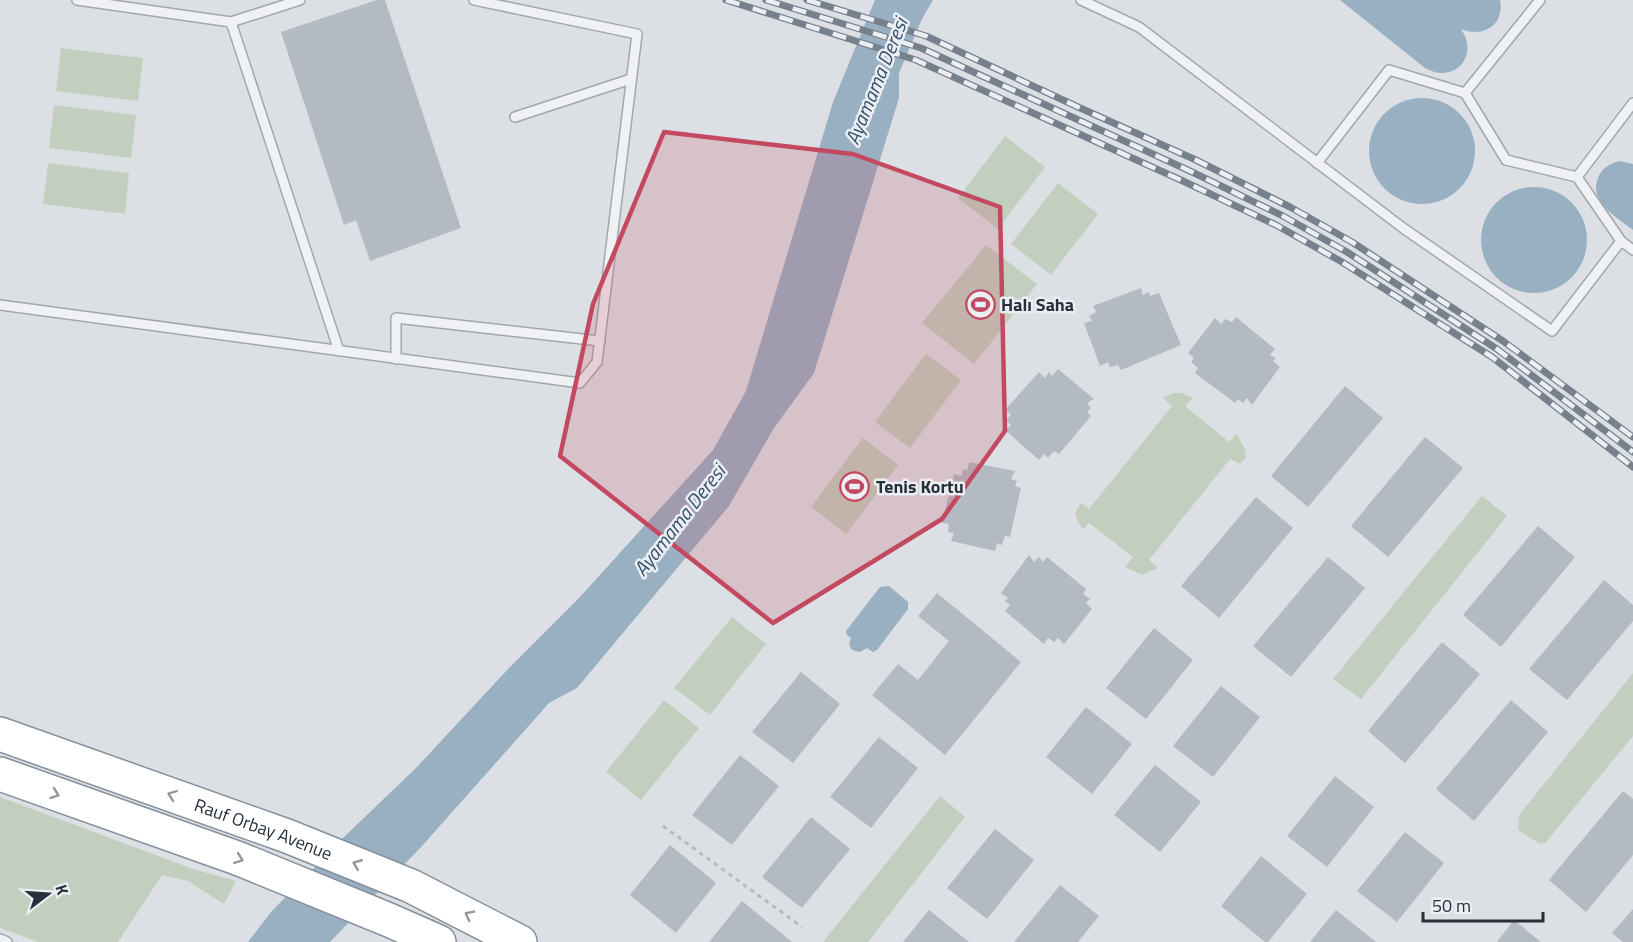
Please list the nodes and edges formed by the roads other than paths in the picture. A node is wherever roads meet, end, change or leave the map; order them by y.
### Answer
1 (77, 0) edge
2 (300, 0) edge
3 (474, 0) edge
4 (1540, 0) edge
5 (1087, 1) edge
6 (231, 22) junction
7 (631, 79) junction
8 (1465, 93) junction
9 (1633, 103) edge
10 (515, 117) dead end
11 (1317, 163) junction
12 (1577, 177) junction
13 (1621, 241) junction
14 (1633, 250) edge
15 (0, 305) edge
16 (600, 341) junction
17 (339, 351) junction
18 (396, 358) junction
19 (0, 734) edge
20 (0, 774) edge
21 (0, 939) edge
22 (7, 942) edge
23 (439, 942) edge
24 (520, 942) edge

1 - 6 lane
2 - 6 lane
3 - 7 lane
4 - 8 lane
5 - 11 lane
6 - 17 lane
7 - 10 lane
7 - 16 lane
8 - 11 lane
8 - 12 lane
9 - 12 lane
11 - 13 lane
12 - 13 lane
13 - 14 lane
15 - 17 lane
16 - 18 lane
16 - 18 lane
17 - 18 lane
24 -> 19 highway, Rauf Orbay Avenue
20 -> 23 highway, Rauf Orbay Avenue
21 - 22 lane

